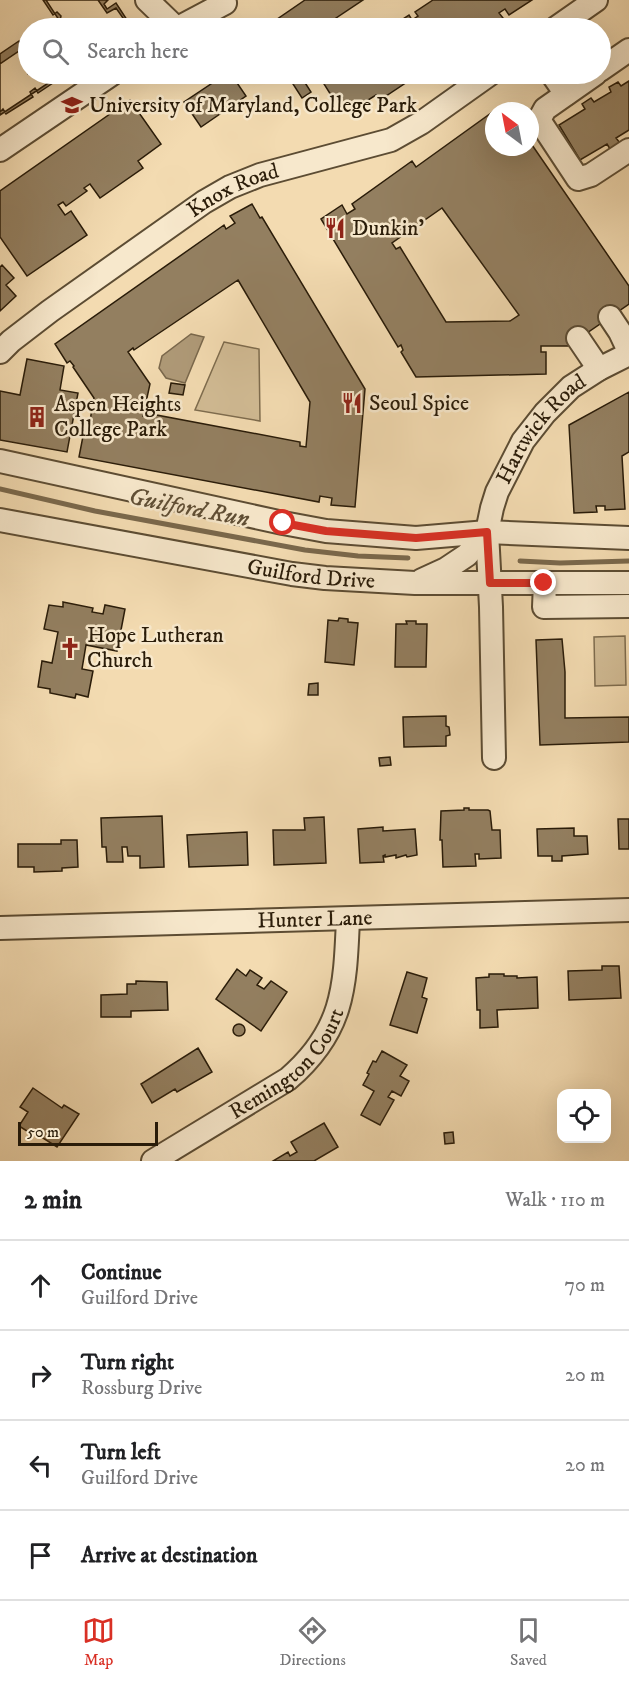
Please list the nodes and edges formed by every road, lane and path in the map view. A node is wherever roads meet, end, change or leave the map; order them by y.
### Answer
1 (147, 0) edge
2 (596, 0) edge
3 (225, 3) dead end
4 (166, 18) edge
5 (196, 18) edge
6 (570, 18) edge
7 (629, 50) edge
8 (611, 62) edge
9 (97, 84) edge
10 (476, 84) edge
11 (559, 84) edge
12 (580, 84) edge
13 (566, 94) junction
14 (0, 150) edge
15 (629, 150) edge
16 (610, 317) dead end
17 (578, 338) dead end
18 (0, 352) edge
19 (629, 352) edge
20 (599, 369) junction
21 (0, 461) edge
22 (0, 520) edge
23 (487, 532) junction
24 (629, 538) edge
25 (415, 583) junction
26 (490, 583) junction
27 (544, 583) junction
28 (629, 583) edge
29 (629, 606) edge
30 (494, 758) dead end
31 (629, 910) edge
32 (348, 919) junction
33 (0, 928) edge
34 (153, 1161) edge

1 - 4 street
2 - 6 street
3 - 5 street
7 - 8 street
9 - 14 street
10 - 18 street, Knox Road
11 - 13 street
12 - 13 street
13 - 15 street
16 - 19 street
17 - 20 street
19 - 20 street, Hartwick Road
20 - 23 street, Hartwick Road
21 - 23 street, Guilford Drive
22 - 25 street, Guilford Drive
23 - 24 street, Guilford Drive
23 - 25 street
23 - 26 street
25 - 26 street, Guilford Drive
26 - 27 street, Guilford Drive
26 - 30 street
27 - 28 street, Guilford Drive
27 - 29 street
31 - 32 street, Hunter Lane
32 - 33 street, Hunter Lane
32 - 34 street, Remington Court

